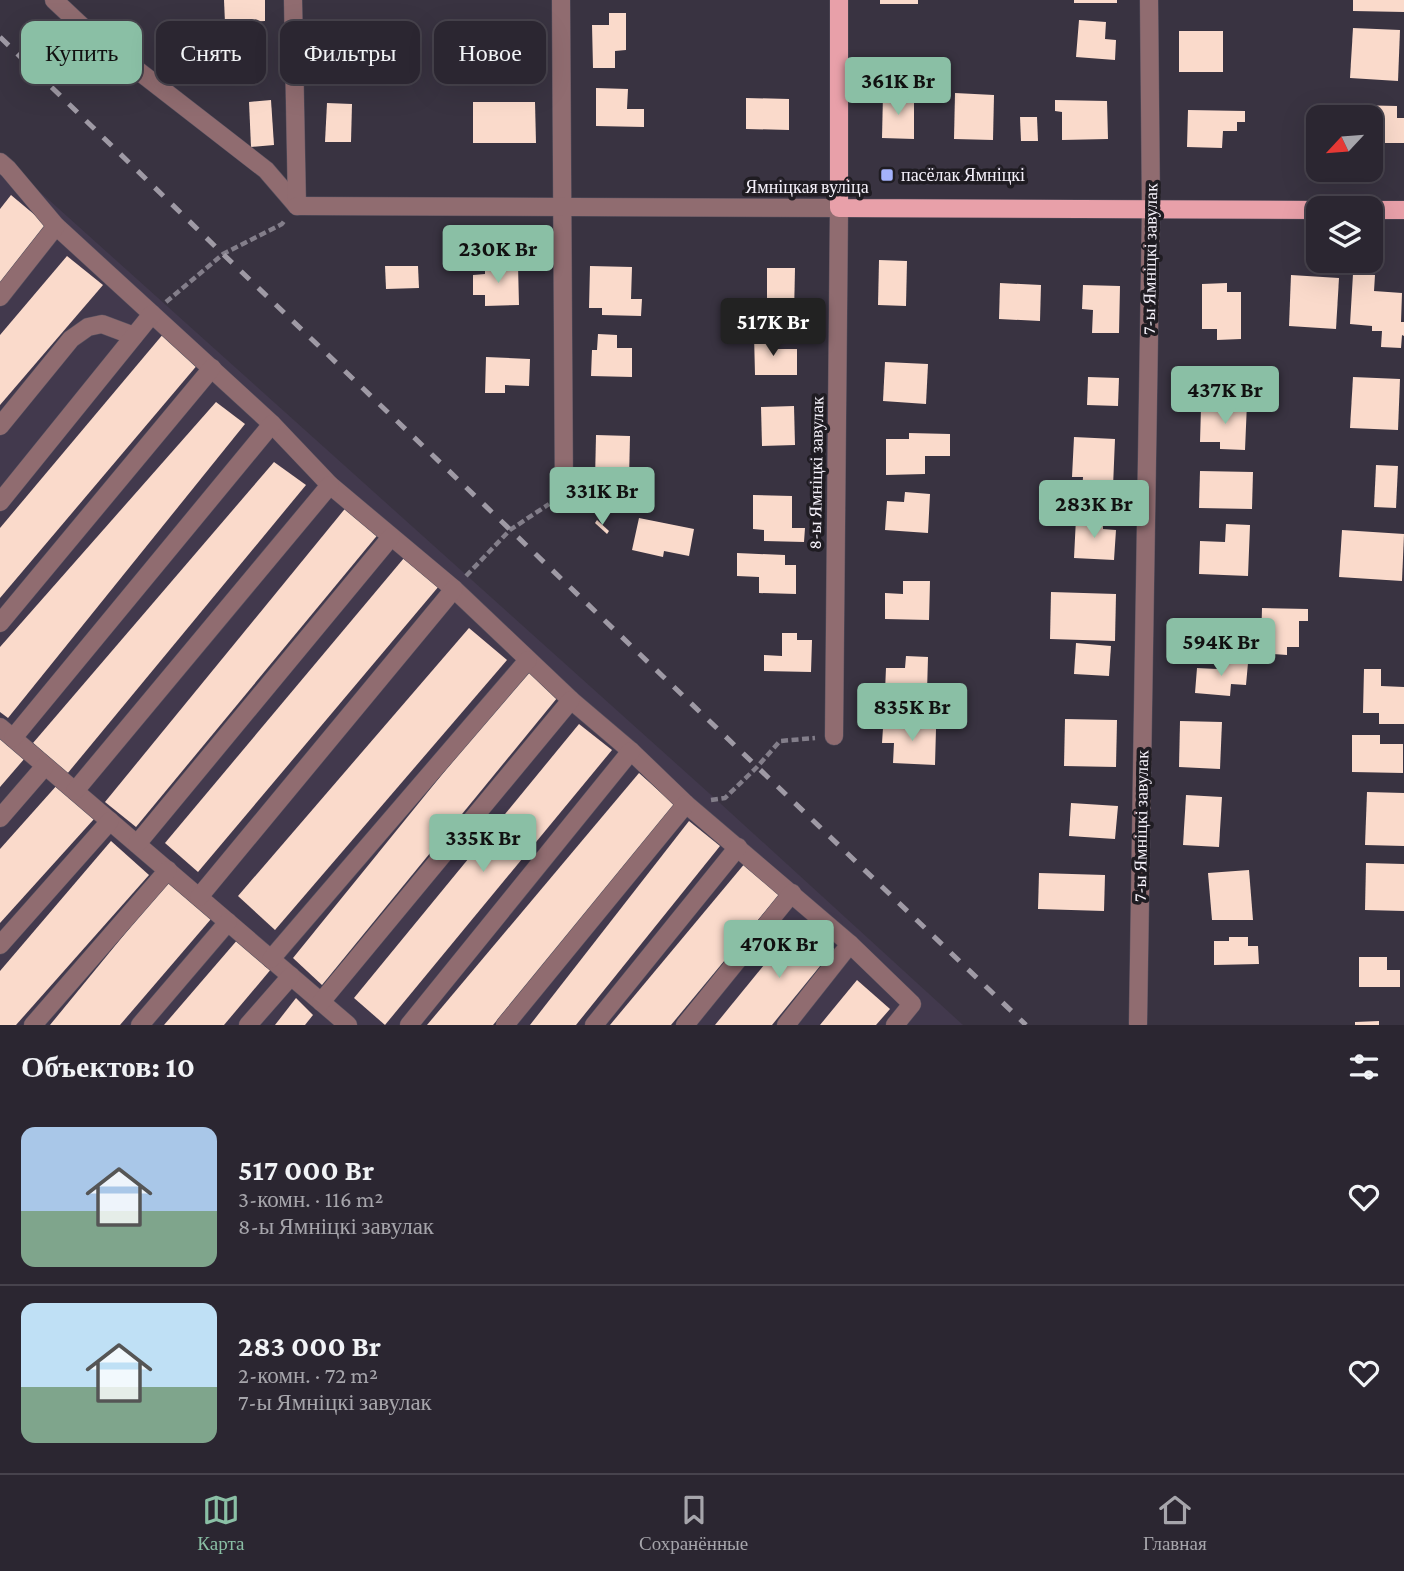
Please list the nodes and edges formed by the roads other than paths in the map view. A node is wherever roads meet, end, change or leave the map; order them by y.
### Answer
1 (54, 0) edge
2 (293, 0) edge
3 (561, 0) edge
4 (839, 0) edge
5 (1149, 0) edge
6 (3, 170) edge
7 (297, 206) junction
8 (562, 207) junction
9 (839, 208) junction
10 (1151, 209) junction
11 (1306, 210) edge
12 (1383, 210) edge
13 (1404, 211) edge
14 (56, 226) junction
15 (0, 297) edge
16 (152, 314) junction
17 (134, 336) junction
18 (212, 368) junction
19 (272, 424) junction
20 (0, 426) edge
21 (330, 485) junction
22 (564, 494) road end
23 (0, 502) edge
24 (391, 537) junction
25 (454, 589) junction
26 (0, 623) edge
27 (528, 660) junction
28 (572, 700) junction
29 (6, 732) edge
30 (834, 736) road end
31 (631, 751) junction
32 (46, 766) junction
33 (75, 790) junction
34 (686, 804) junction
35 (0, 818) edge
36 (110, 821) junction
37 (137, 844) junction
38 (738, 848) junction
39 (168, 870) junction
40 (792, 892) junction
41 (199, 897) junction
42 (228, 922) junction
43 (850, 944) junction
44 (0, 945) edge
45 (271, 959) junction
46 (291, 976) junction
47 (321, 1002) junction
48 (1138, 1023) dead end
49 (33, 1025) edge
50 (140, 1025) edge
51 (248, 1025) edge
52 (348, 1025) edge
53 (409, 1025) edge
54 (505, 1025) edge
55 (594, 1025) edge
56 (685, 1025) edge
57 (786, 1025) edge
58 (895, 1025) edge

1 - 7 street
2 - 7 street
3 - 8 street
4 - 9 main road, 8-ы Ямніцкі завулак
5 - 10 street, 7-ы Ямніцкі завулак
6 - 14 street
7 - 8 street, Ямніцкая вуліца
8 - 9 street, Ямніцкая вуліца
8 - 22 street
9 - 10 main road, Ямніцкая вуліца
9 - 30 street, 8-ы Ямніцкі завулак
10 - 11 main road, Ямніцкая вуліца
10 - 48 street, 7-ы Ямніцкі завулак
12 - 13 main road
14 - 15 street
14 - 16 street
16 - 17 street
16 - 18 street
17 - 20 street
17 - 23 street
18 - 19 street
18 - 26 street
19 - 21 street
19 - 29 street
21 - 24 street
21 - 33 street
24 - 25 street
24 - 37 street
25 - 27 street
25 - 41 street
27 - 28 street
27 - 45 street
28 - 31 street
28 - 47 street
29 - 32 street
31 - 34 street
31 - 53 street
32 - 33 street
32 - 35 street
33 - 36 street
34 - 38 street
34 - 54 street
36 - 37 street
36 - 44 street
37 - 39 street
38 - 40 street
38 - 55 street
39 - 41 street
39 - 49 street
40 - 43 street
40 - 56 street
41 - 42 street
42 - 45 street
42 - 50 street
43 - 57 street
43 - 58 street
45 - 46 street
46 - 47 street
46 - 51 street
47 - 52 street

